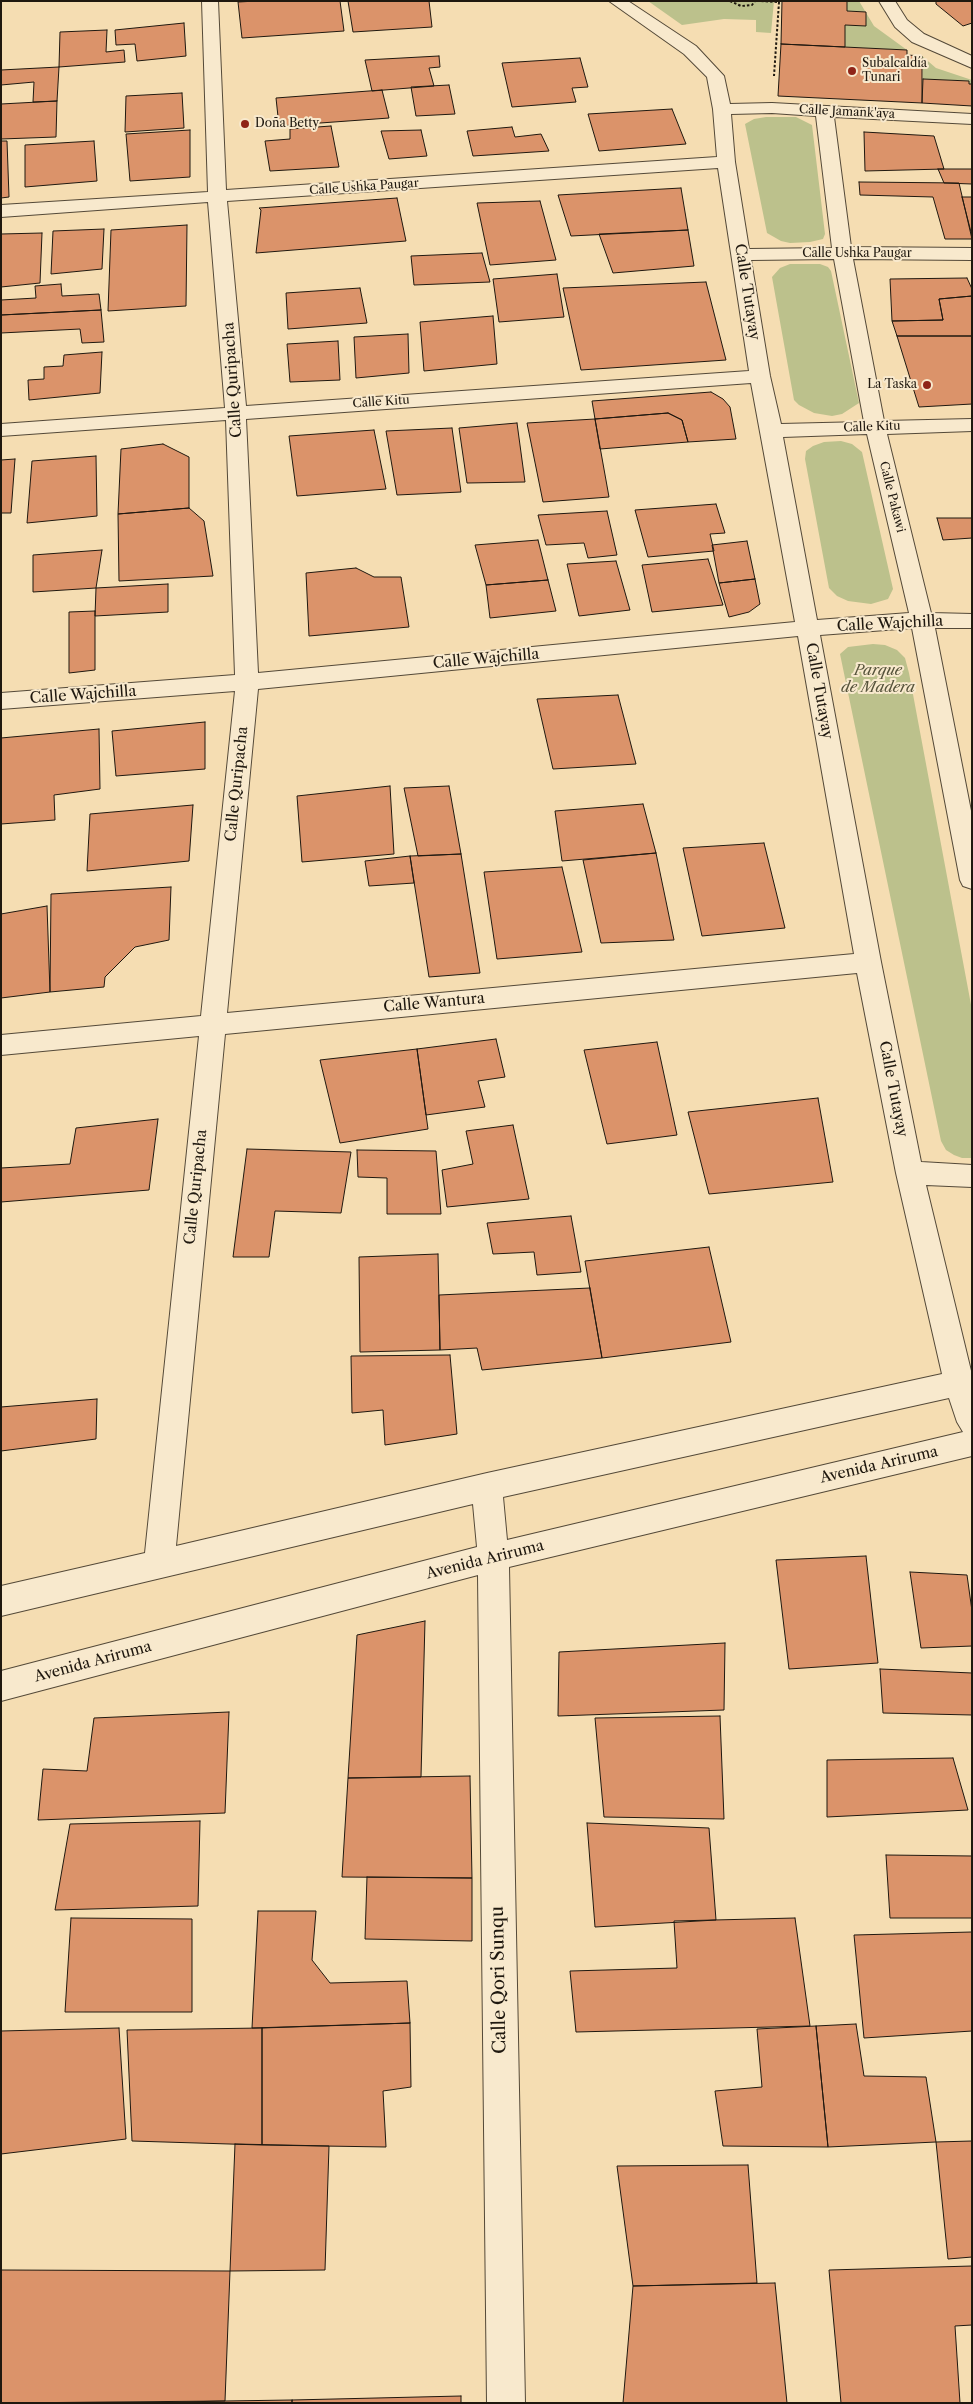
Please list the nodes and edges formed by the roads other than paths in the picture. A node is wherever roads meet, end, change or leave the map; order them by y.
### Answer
1 (210, 1) edge
2 (617, 1) edge
3 (887, 1) edge
4 (972, 64) edge
5 (722, 109) junction
6 (824, 111) junction
7 (972, 119) edge
8 (726, 162) junction
9 (217, 197) junction
10 (1, 211) edge
11 (842, 253) junction
12 (972, 254) edge
13 (741, 255) junction
14 (760, 376) junction
15 (236, 413) junction
16 (972, 425) edge
17 (875, 427) junction
18 (1, 430) edge
19 (772, 431) junction
20 (922, 620) junction
21 (972, 621) edge
22 (808, 628) junction
23 (247, 682) junction
24 (1, 701) edge
25 (972, 880) edge
26 (868, 962) junction
27 (212, 1024) junction
28 (1, 1045) edge
29 (910, 1173) junction
30 (972, 1176) edge
31 (959, 1383) junction
32 (972, 1422) edge
33 (972, 1444) edge
34 (487, 1487) junction
35 (493, 1557) junction
36 (159, 1564) junction
37 (1, 1601) edge
38 (1, 1686) edge
39 (506, 2403) edge

1 - 9 street, Calle Quripacha
2 - 5 street, Calle Tutayay
3 - 4 street
5 - 6 street, Calle Jamank'aya
5 - 8 street, Calle Tutayay
6 - 7 street, Calle Jamank'aya
6 - 11 street, Calle Pakawi
8 - 9 street, Calle Ushka Paugar
8 - 13 street, Calle Tutayay
9 - 10 street, Calle Ushka Paugar
9 - 15 street, Calle Quripacha
11 - 12 street, Calle Ushka Paugar
11 - 13 street, Calle Ushka Paugar
11 - 17 street, Calle Pakawi
13 - 14 street, Calle Tutayay
14 - 15 street, Calle Kitu
14 - 19 street, Calle Tutayay
15 - 18 street, Calle Kitu
15 - 23 street, Calle Quripacha
16 - 17 street, Calle Kitu
17 - 19 street, Calle Kitu
17 - 20 street, Calle Pakawi
19 - 22 street, Calle Tutayay
20 - 21 street, Calle Wajchilla
20 - 22 street, Calle Wajchilla
20 - 25 street, Calle Pakawi
22 - 23 street, Calle Wajchilla
22 - 26 street, Calle Tutayay
23 - 24 street, Calle Wajchilla
23 - 27 street, Calle Quripacha
26 - 27 street, Calle Wantura
26 - 29 street, Calle Tutayay
27 - 28 street, Calle Wantura
27 - 36 street, Calle Quripacha
29 - 30 street
29 - 31 street, Calle Tutayay
31 - 32 street, Calle Tutayay
31 - 34 street
33 - 35 street, Avenida Ariruma
34 - 35 street, Calle Qori Sunqu
34 - 36 street
35 - 38 street, Avenida Ariruma
35 - 39 street, Calle Qori Sunqu
36 - 37 street

